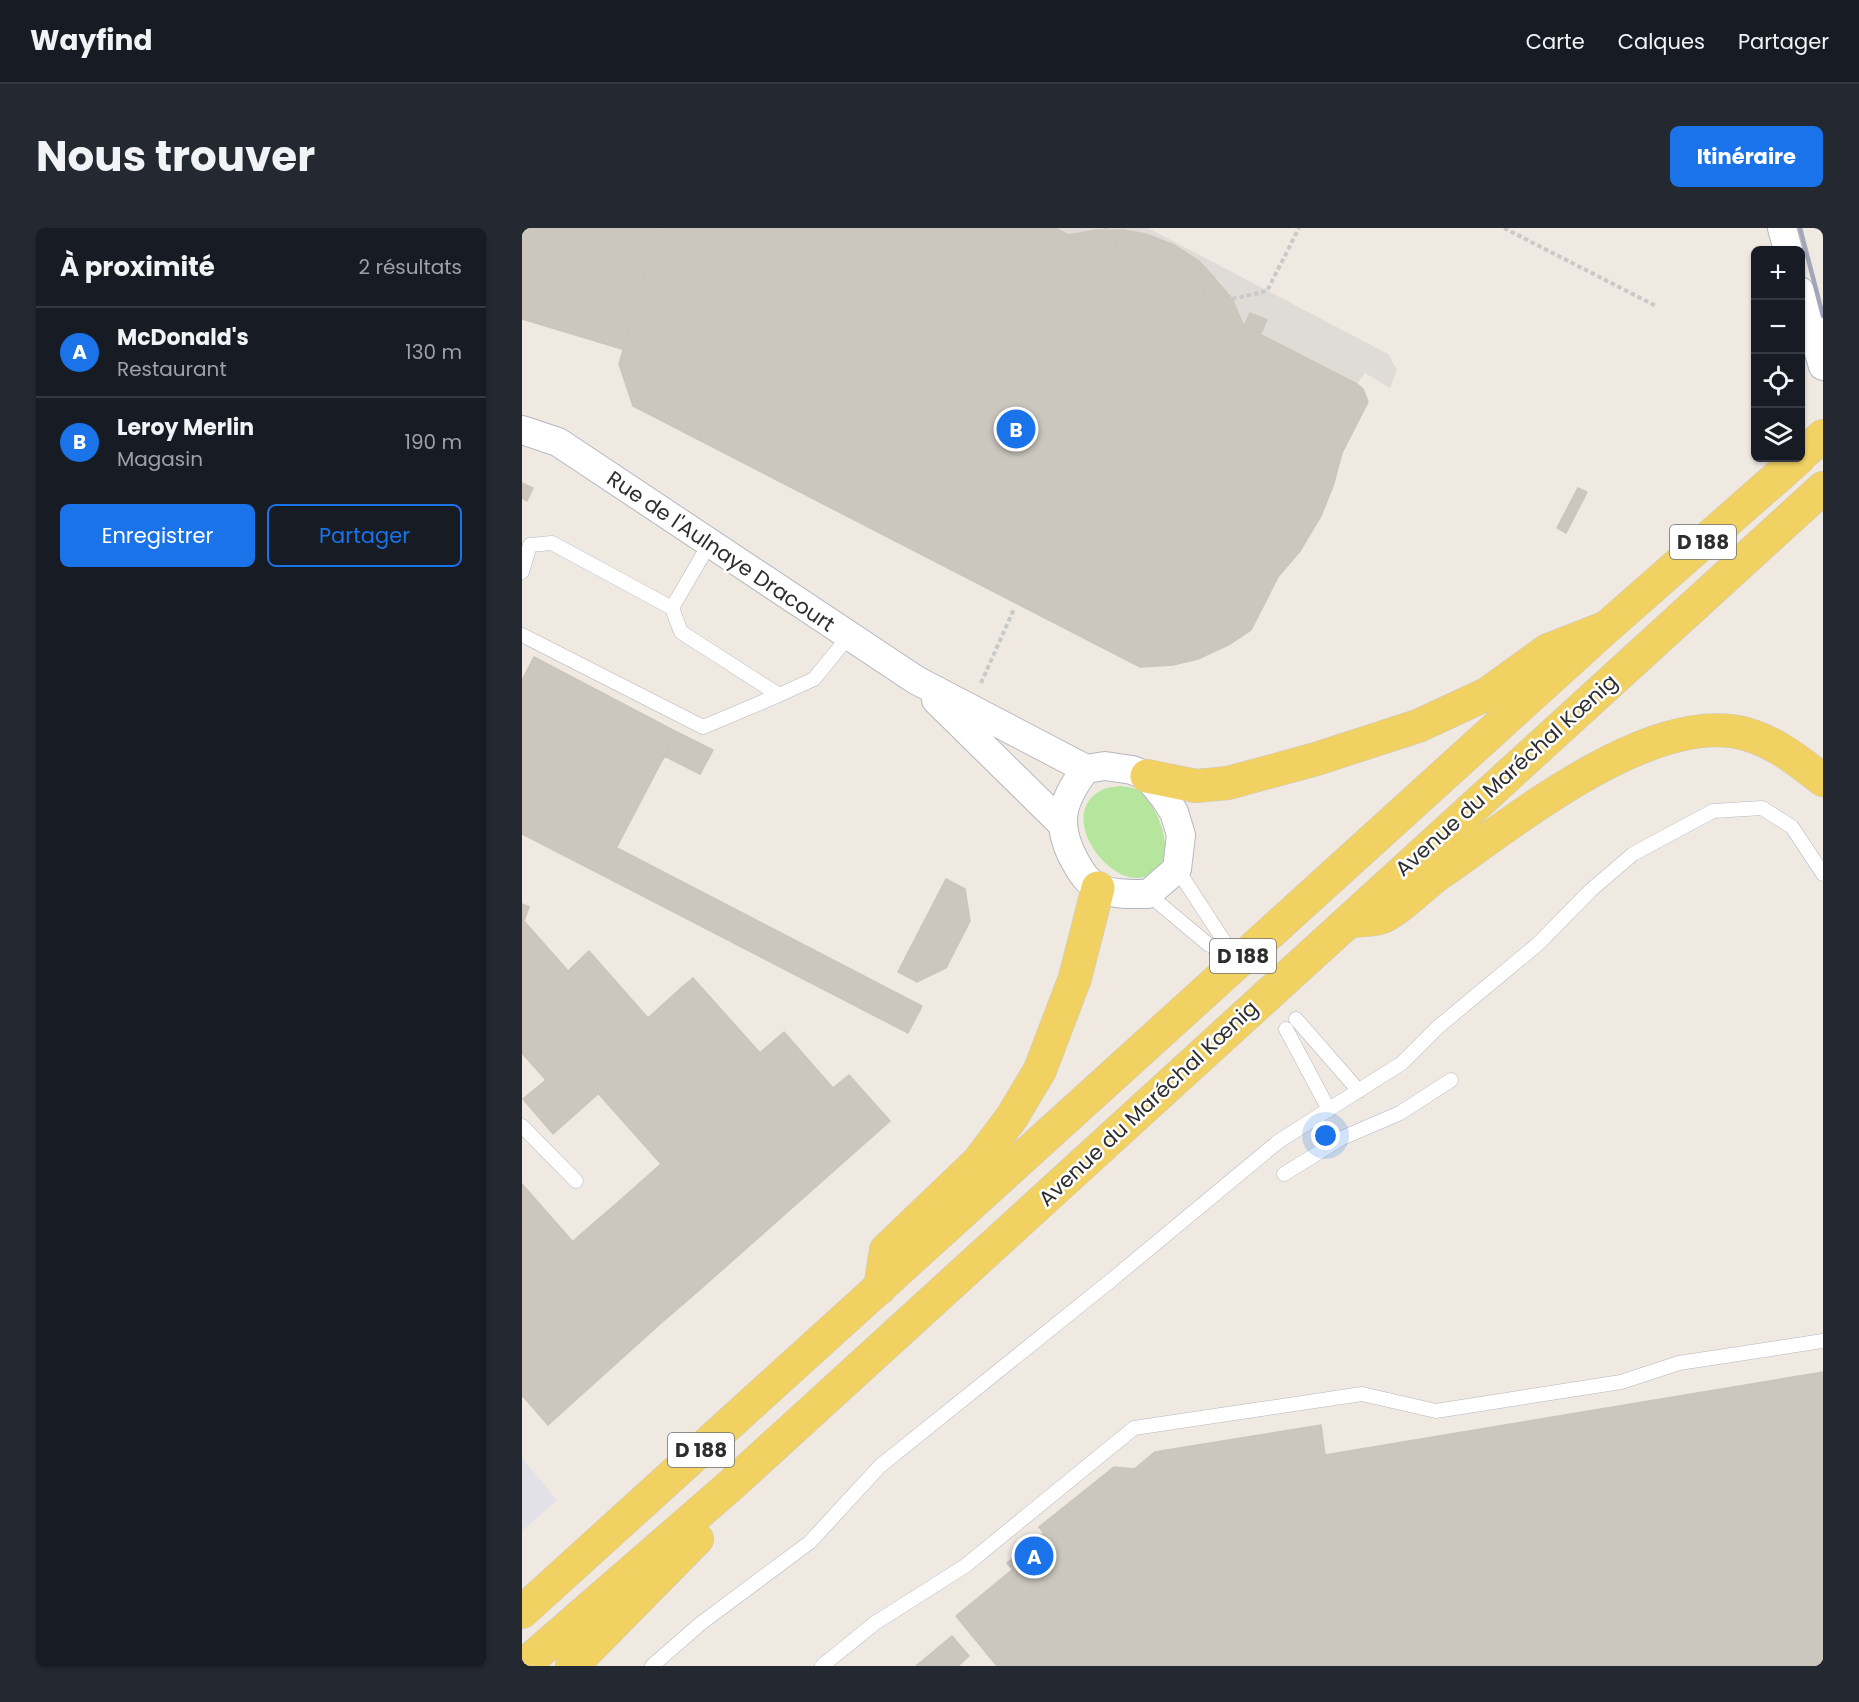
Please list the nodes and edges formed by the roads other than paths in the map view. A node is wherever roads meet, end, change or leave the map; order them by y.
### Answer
1 (1782, 228) edge
2 (1787, 246) edge
3 (1803, 300) edge
4 (1823, 366) edge
5 (522, 430) edge
6 (1811, 447) edge
7 (1823, 488) edge
8 (711, 541) junction
9 (522, 572) edge
10 (672, 608) junction
11 (1607, 627) junction
12 (522, 635) edge
13 (849, 636) junction
14 (916, 680) junction
15 (779, 695) junction
16 (1086, 769) junction
17 (1147, 776) junction
18 (1823, 780) edge
19 (1061, 823) junction
20 (1177, 869) junction
21 (1823, 874) edge
22 (1098, 888) junction
23 (1148, 894) junction
24 (1345, 922) junction
25 (1224, 941) dead end
26 (1209, 945) dead end
27 (1296, 1019) dead end
28 (1286, 1029) dead end
29 (1451, 1080) dead end
30 (1359, 1091) junction
31 (1329, 1110) junction
32 (522, 1126) edge
33 (1284, 1174) dead end
34 (576, 1181) dead end
35 (880, 1288) junction
36 (1823, 1341) edge
37 (731, 1485) junction
38 (522, 1612) edge
39 (523, 1666) edge
40 (572, 1666) edge
41 (652, 1666) edge
42 (822, 1666) edge

1 - 2 street
3 - 4 street
5 - 8 street, Rue de l'Aulnaye Dracourt
6 - 11 main road, D 188
7 - 24 main road, Avenue du Maréchal Kœnig / D 188
8 - 10 lane
8 - 13 street, Rue de l'Aulnaye Dracourt
9 - 10 lane
10 - 15 lane
11 - 17 main road
11 - 35 main road, Avenue du Maréchal Kœnig / D 188
12 - 15 lane
13 - 14 street, Rue de l'Aulnaye Dracourt
13 - 15 lane
14 - 16 street, Rue de l'Aulnaye Dracourt
14 - 19 street, Rue de l'Aulnaye Dracourt
16 - 17 street
16 - 19 street
17 - 20 street
18 - 24 main road
19 - 22 street
20 - 23 street
20 - 25 lane
21 - 30 lane
22 - 23 street
22 - 35 main road
23 - 26 lane
24 - 37 main road, Avenue du Maréchal Kœnig / D 188
27 - 30 lane
28 - 31 lane
29 - 33 lane
30 - 31 lane
31 - 41 lane
32 - 34 lane
35 - 38 main road, Avenue du Maréchal Kœnig / D 188
36 - 42 lane
37 - 39 main road, Avenue du Maréchal Kœnig / D 188
37 - 40 main road

